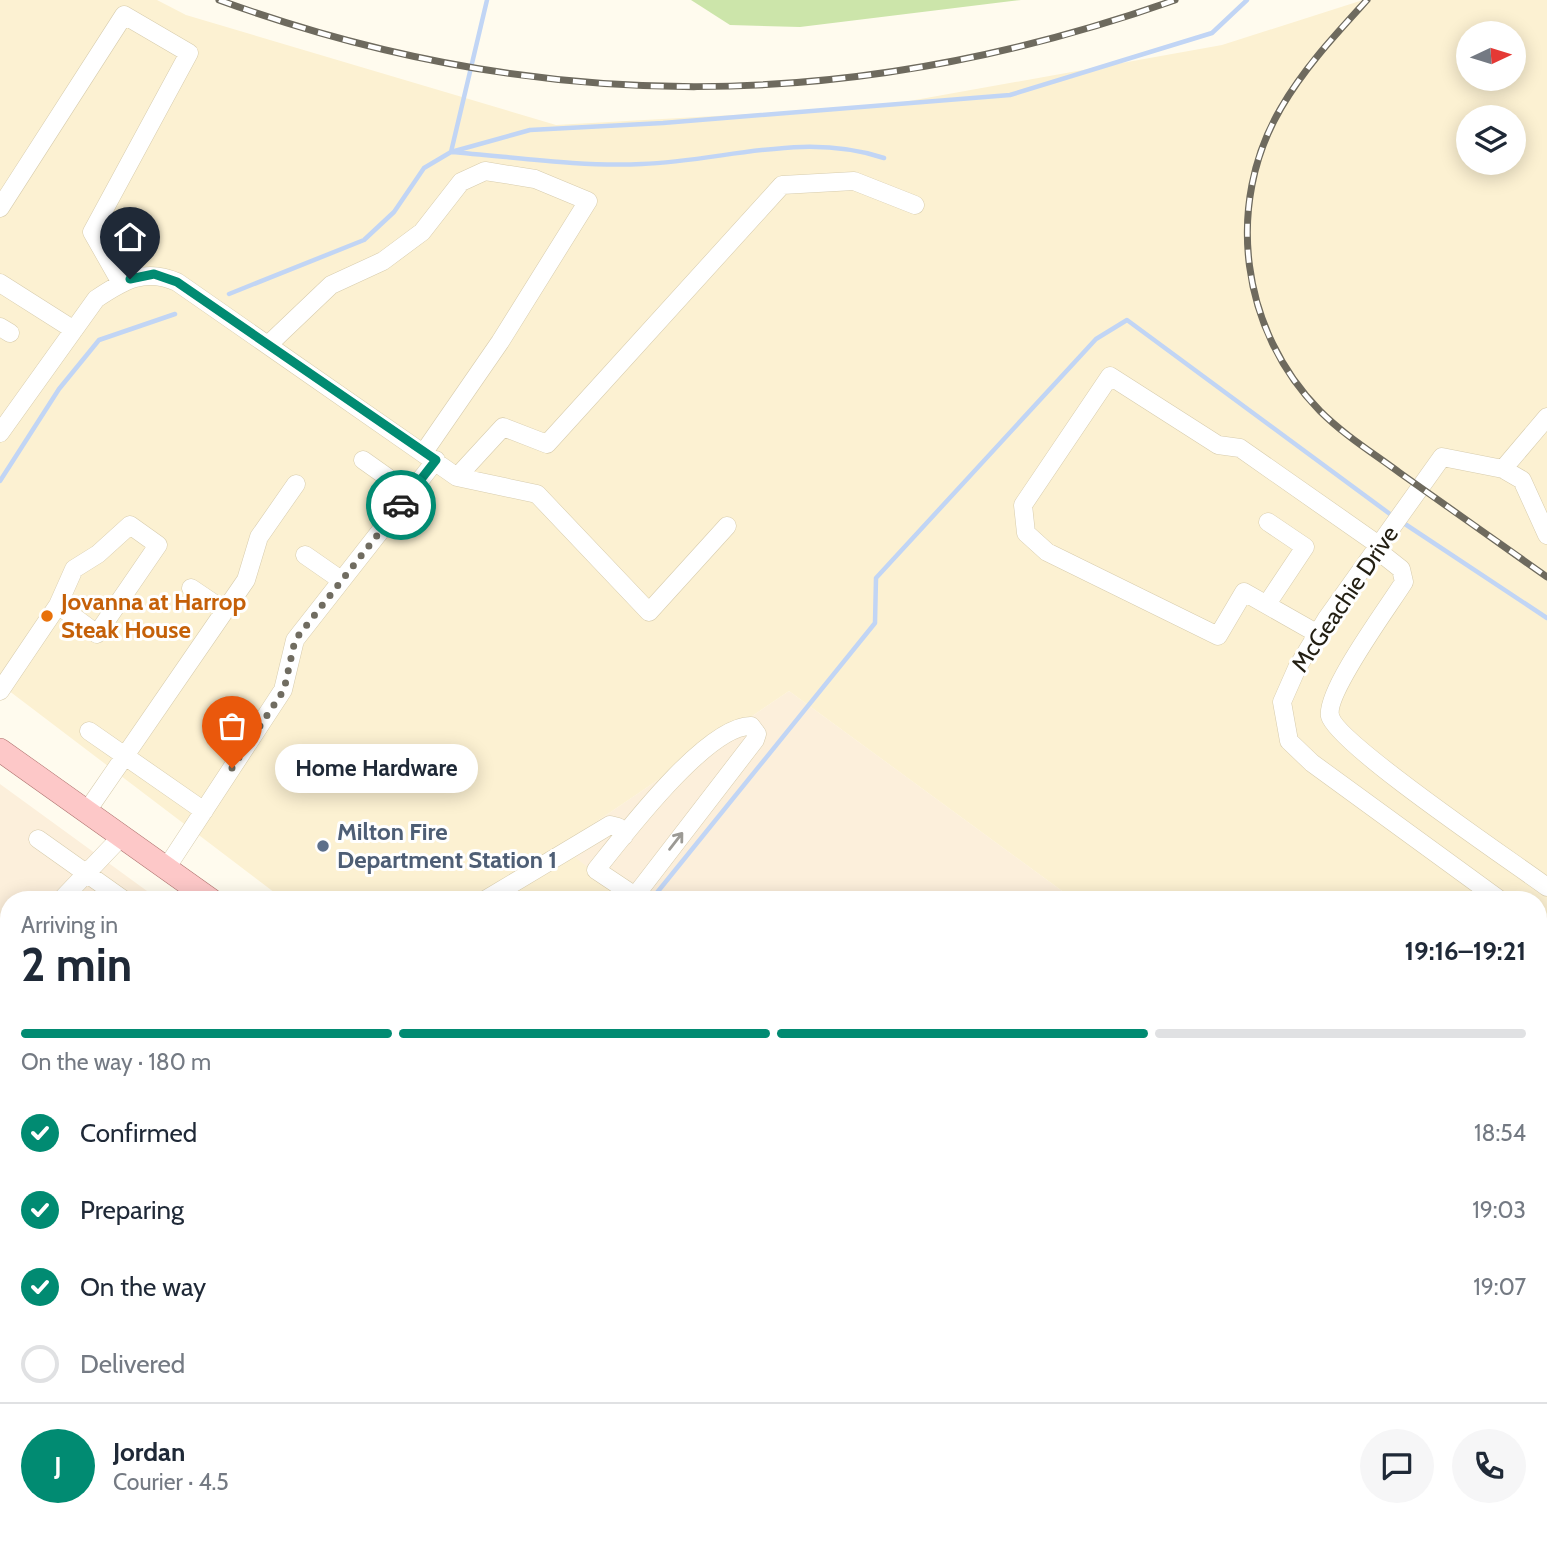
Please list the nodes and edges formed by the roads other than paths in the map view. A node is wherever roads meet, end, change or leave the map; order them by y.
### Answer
1 (915, 205) dead end
2 (0, 208) edge
3 (0, 283) edge
4 (121, 283) junction
5 (74, 330) junction
6 (268, 345) junction
7 (1547, 417) edge
8 (0, 433) edge
9 (430, 456) junction
10 (363, 460) dead end
11 (1503, 470) junction
12 (457, 477) junction
13 (296, 484) dead end
14 (400, 505) junction
15 (1268, 522) dead end
16 (727, 526) dead end
17 (1547, 535) edge
18 (1382, 543) junction
19 (305, 555) dead end
20 (341, 580) junction
21 (191, 587) dead end
22 (1267, 604) junction
23 (58, 605) junction
24 (225, 611) junction
25 (1318, 634) junction
26 (0, 691) edge
27 (89, 731) dead end
28 (0, 750) edge
29 (124, 757) junction
30 (87, 811) junction
31 (204, 811) junction
32 (122, 836) junction
33 (624, 836) junction
34 (38, 839) dead end
35 (167, 867) junction
36 (87, 873) junction
37 (1547, 887) edge
38 (70, 891) edge
39 (101, 891) edge
40 (194, 891) edge
41 (500, 891) edge
42 (626, 891) edge
43 (640, 891) edge
44 (1488, 891) edge

1 - 12 street
2 - 4 street
3 - 5 street
4 - 5 street
4 - 6 street
5 - 8 street
6 - 9 street
6 - 9 street
7 - 11 street
9 - 12 street
9 - 14 street
10 - 14 street
11 - 17 street
11 - 18 street, McGeachie Drive
12 - 16 street
13 - 24 street
14 - 20 street
15 - 22 street
18 - 22 street
18 - 25 street, McGeachie Drive
18 - 37 street
19 - 20 street
20 - 31 street
21 - 24 street
22 - 25 street
23 - 23 street
23 - 26 street
24 - 29 street
25 - 44 street, McGeachie Drive
27 - 29 street
28 - 30 main road
29 - 30 street
29 - 31 street
30 - 32 main road
31 - 35 street
32 - 35 main road
32 - 36 street
33 - 41 street
33 - 42 street
43 -> 33 street
34 - 36 street
35 - 40 main road
36 - 38 street
36 - 39 street

